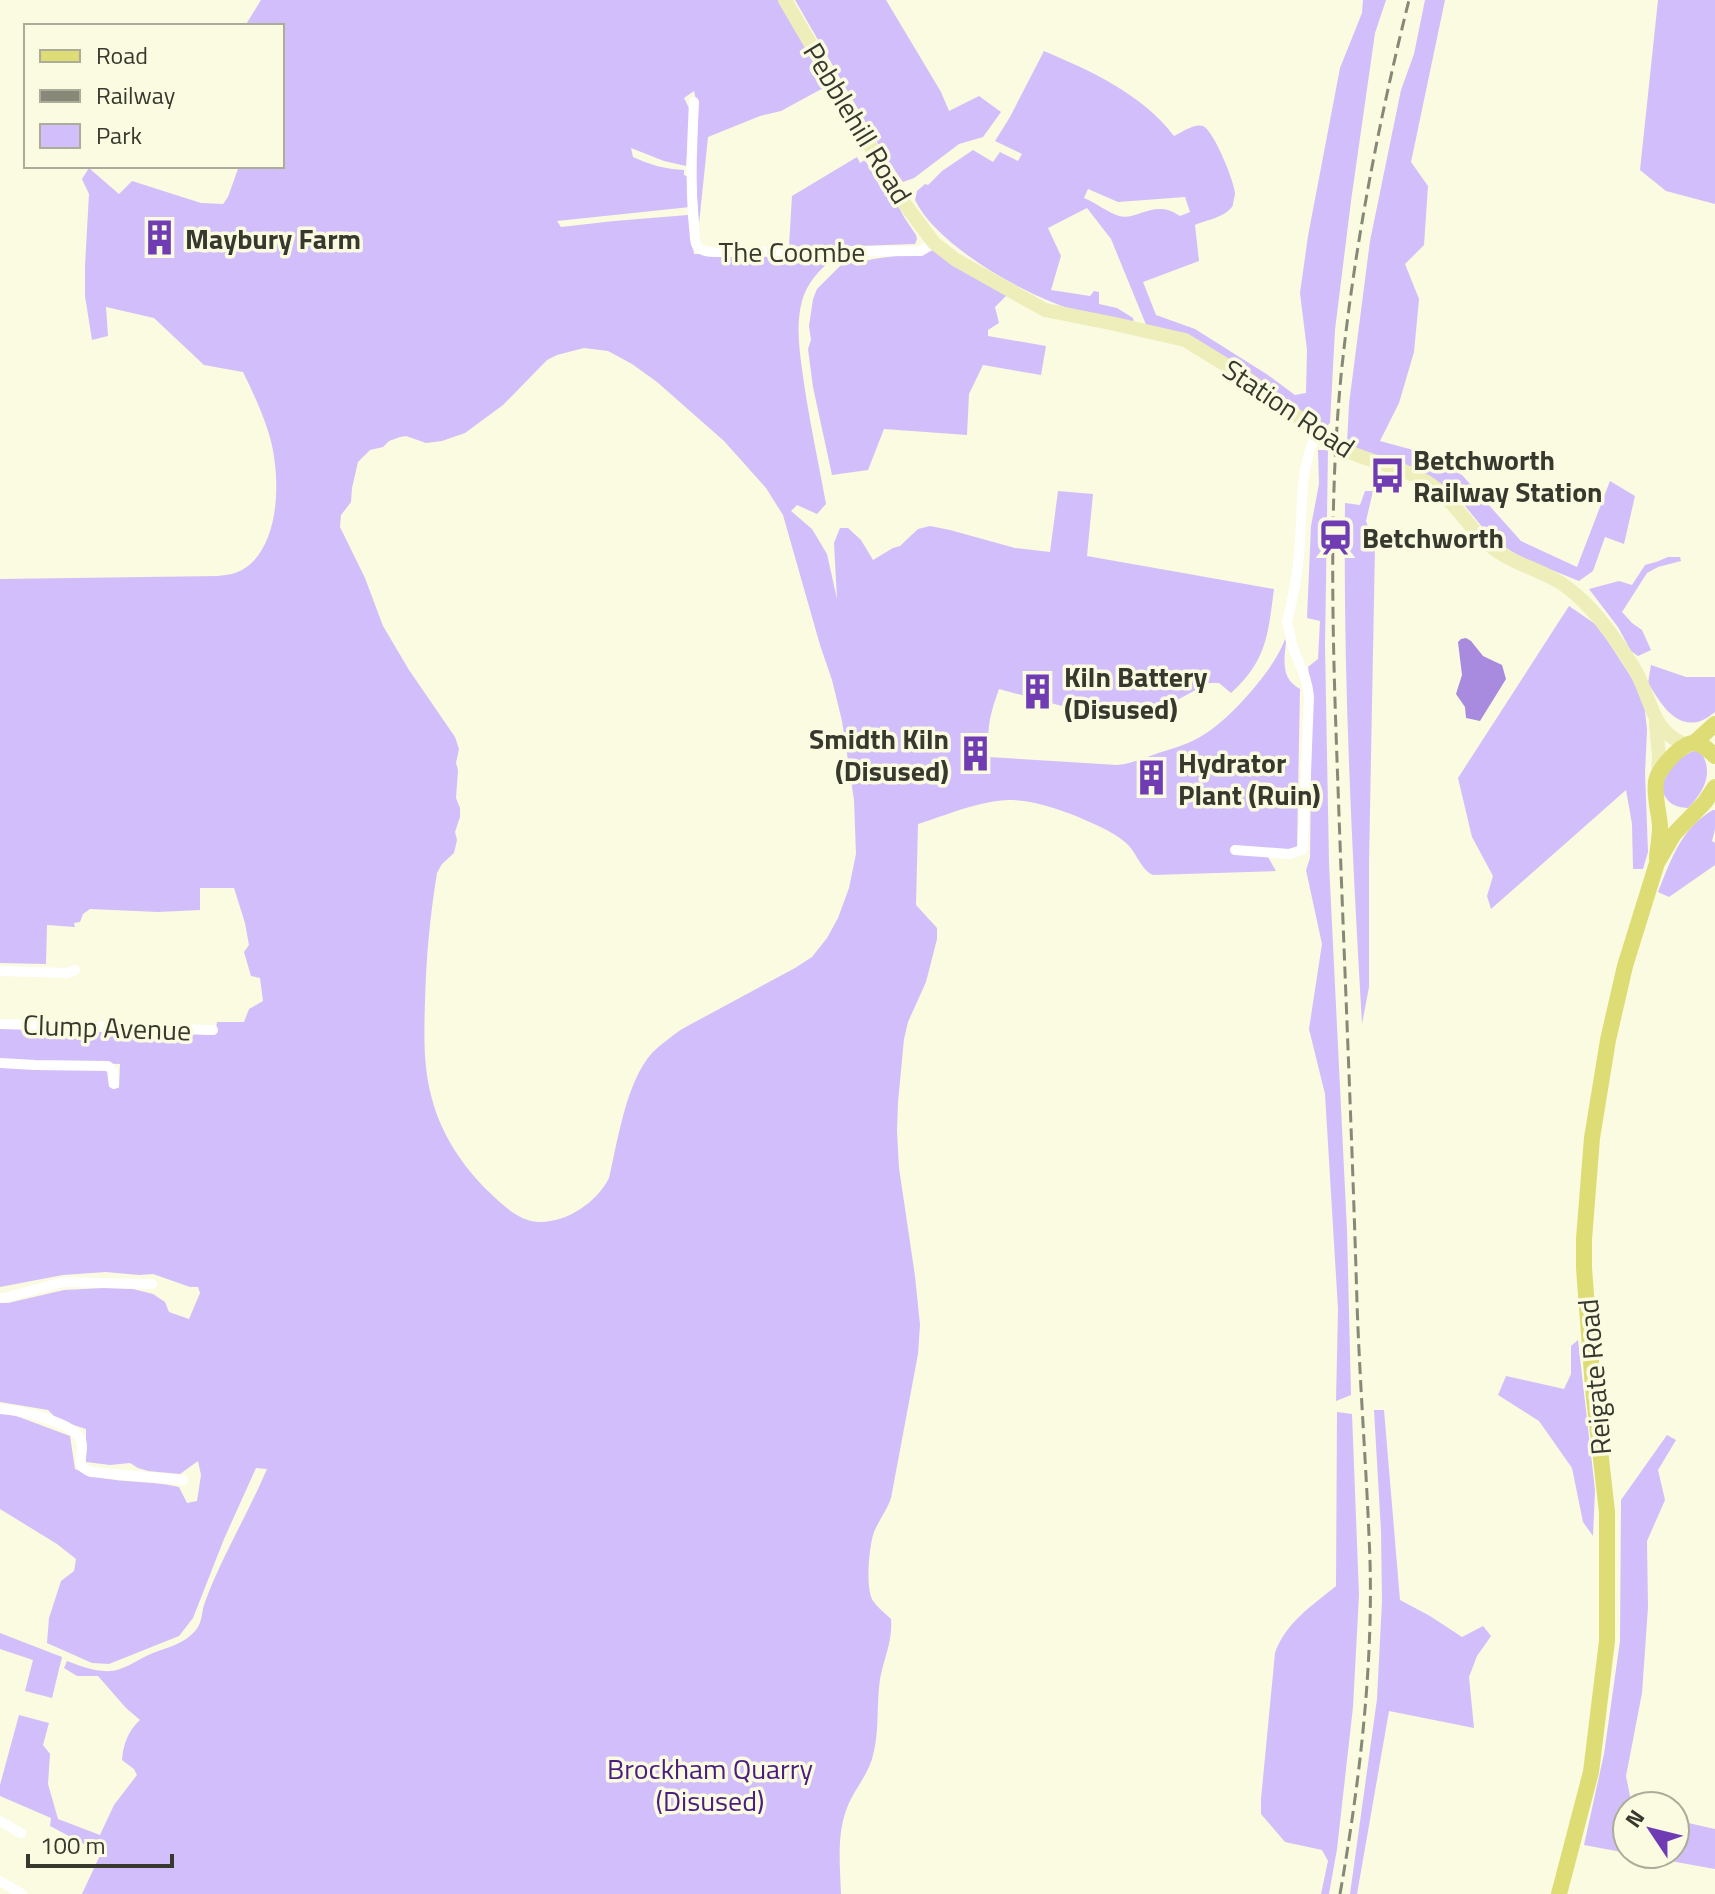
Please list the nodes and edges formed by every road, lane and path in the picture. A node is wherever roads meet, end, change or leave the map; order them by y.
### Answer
1 (785, 0) edge
2 (694, 102) dead end
3 (934, 243) junction
4 (1317, 433) junction
5 (1655, 716) junction
6 (1715, 724) edge
7 (1691, 744) junction
8 (1715, 756) edge
9 (1658, 775) junction
10 (1715, 787) edge
11 (1657, 800) junction
12 (1710, 802) edge
13 (1690, 816) junction
14 (1235, 850) dead end
15 (1657, 863) junction
16 (75, 970) dead end
17 (0, 971) edge
18 (0, 1024) edge
19 (213, 1030) dead end
20 (0, 1063) edge
21 (114, 1084) dead end
22 (152, 1284) dead end
23 (0, 1298) edge
24 (0, 1409) edge
25 (183, 1480) dead end
26 (0, 1821) edge
27 (21, 1833) dead end
28 (0, 1881) edge
29 (22, 1894) edge
30 (1559, 1894) edge

1 - 3 main road, Pebblehill Road
2 - 3 street, The Coombe
3 - 4 main road, Station Road
4 - 5 main road, Station Road
4 - 14 street
5 - 7 main road, Station Road
5 - 9 main road, Station Road
6 - 7 main road
7 - 8 main road
7 - 9 main road
9 - 11 main road, Reigate Road
10 - 12 main road, Reigate Road
11 - 13 main road
11 - 15 main road, Reigate Road
12 - 13 main road, Reigate Road
13 - 15 main road, Reigate Road
15 - 30 main road, Reigate Road
16 - 17 street
18 - 19 street, Clump Avenue
20 - 21 street
22 - 23 street
24 - 25 street
26 - 27 street
28 - 29 street

